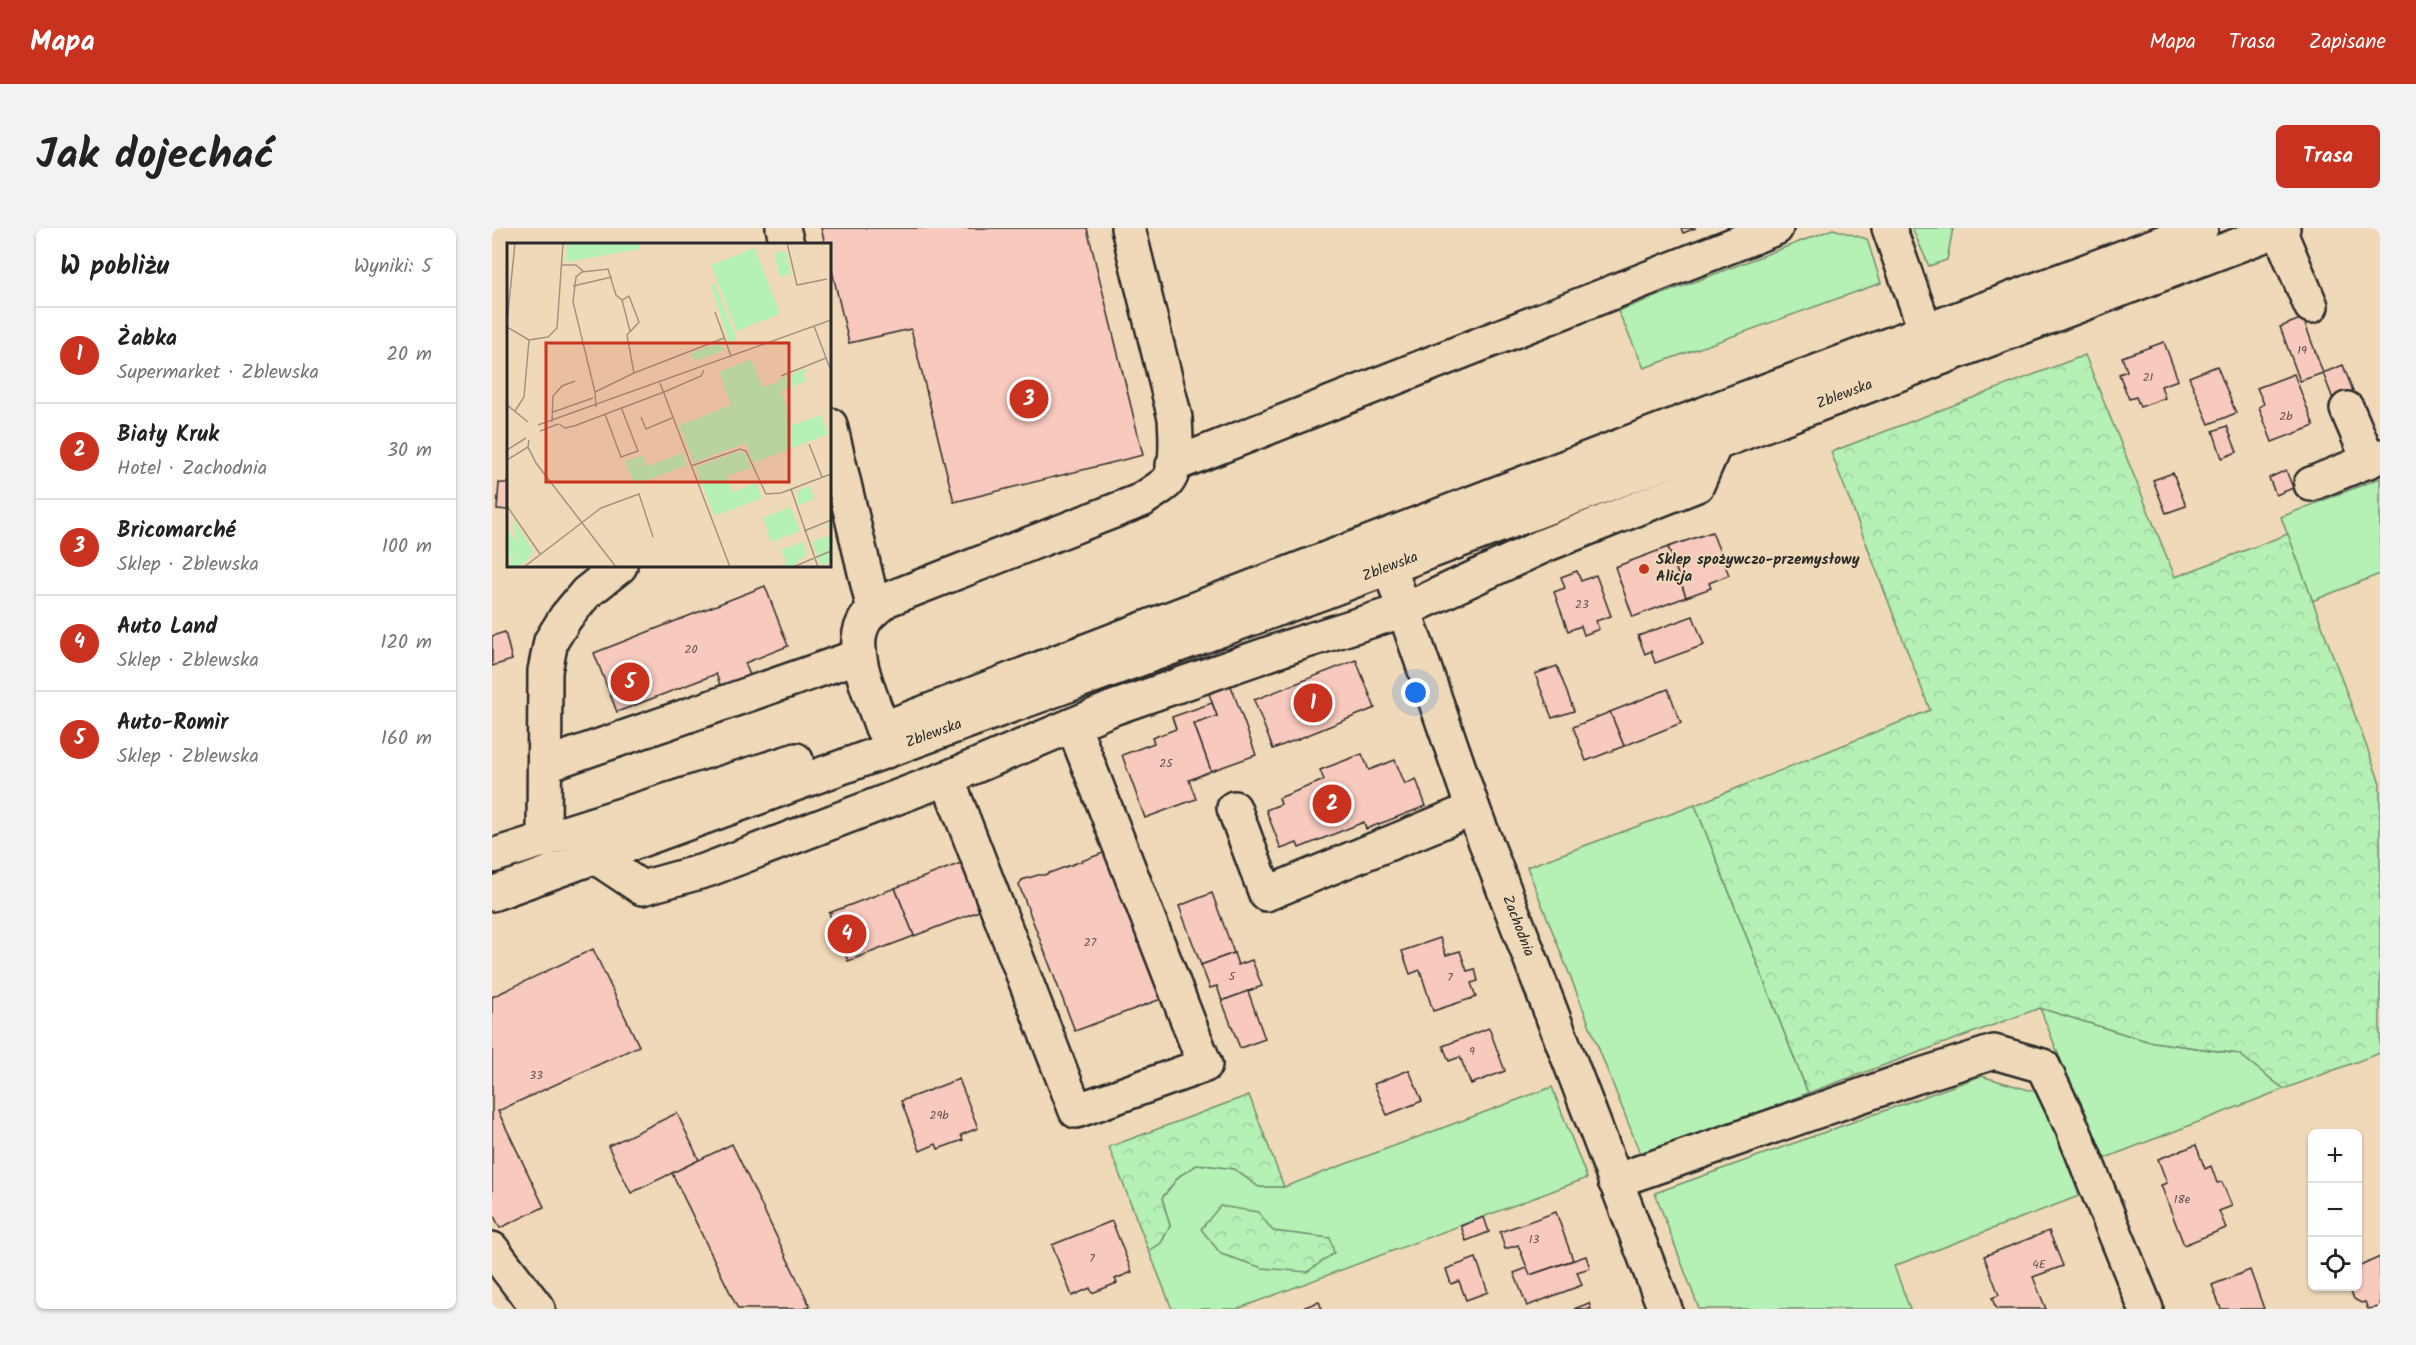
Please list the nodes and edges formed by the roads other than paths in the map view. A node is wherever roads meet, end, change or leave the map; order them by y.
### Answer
1 (783, 228) edge
2 (1128, 228) edge
3 (1776, 228) edge
4 (1889, 228) edge
5 (2201, 228) edge
6 (2281, 229) edge
7 (787, 243) edge
8 (2311, 306) dead end
9 (1926, 332) junction
10 (2347, 409) dead end
11 (831, 429) edge
12 (1715, 444) junction
13 (2374, 458) edge
14 (1173, 465) junction
15 (2311, 484) dead end
16 (1385, 552) junction
17 (619, 567) edge
18 (874, 610) junction
19 (1405, 610) junction
20 (859, 656) junction
21 (1072, 725) junction
22 (882, 728) junction
23 (545, 765) junction
24 (947, 778) junction
25 (1234, 808) dead end
26 (1473, 809) junction
27 (544, 841) junction
28 (492, 856) edge
29 (594, 856) junction
30 (492, 894) edge
31 (1615, 1181) junction
32 (492, 1249) edge
33 (538, 1309) edge
34 (1665, 1309) edge
35 (2146, 1309) edge

1 - 7 main road
2 - 14 main road
3 - 14 main road
4 - 9 main road
5 - 9 main road, Zblewska
6 - 8 main road
6 - 12 main road, Zblewska
9 - 16 main road, Zblewska
10 - 13 main road
11 - 18 main road
12 - 16 main road, Zblewska
12 - 19 main road
13 - 15 main road
14 - 18 main road
16 - 19 main road, Zachodnia
16 - 22 main road, Zblewska
16 - 29 main road, Zblewska
17 - 23 main road
18 - 20 main road
19 - 21 main road
19 - 26 main road, Zachodnia
20 - 22 main road
20 - 23 main road
21 - 24 main road
21 - 24 main road
22 - 27 main road, Zblewska
23 - 27 main road
24 - 29 main road
25 - 26 main road
26 - 31 main road, Zachodnia
27 - 28 main road, Zblewska
29 - 30 main road, Zblewska
31 - 34 main road, Zachodnia
31 - 35 main road
32 - 33 main road

